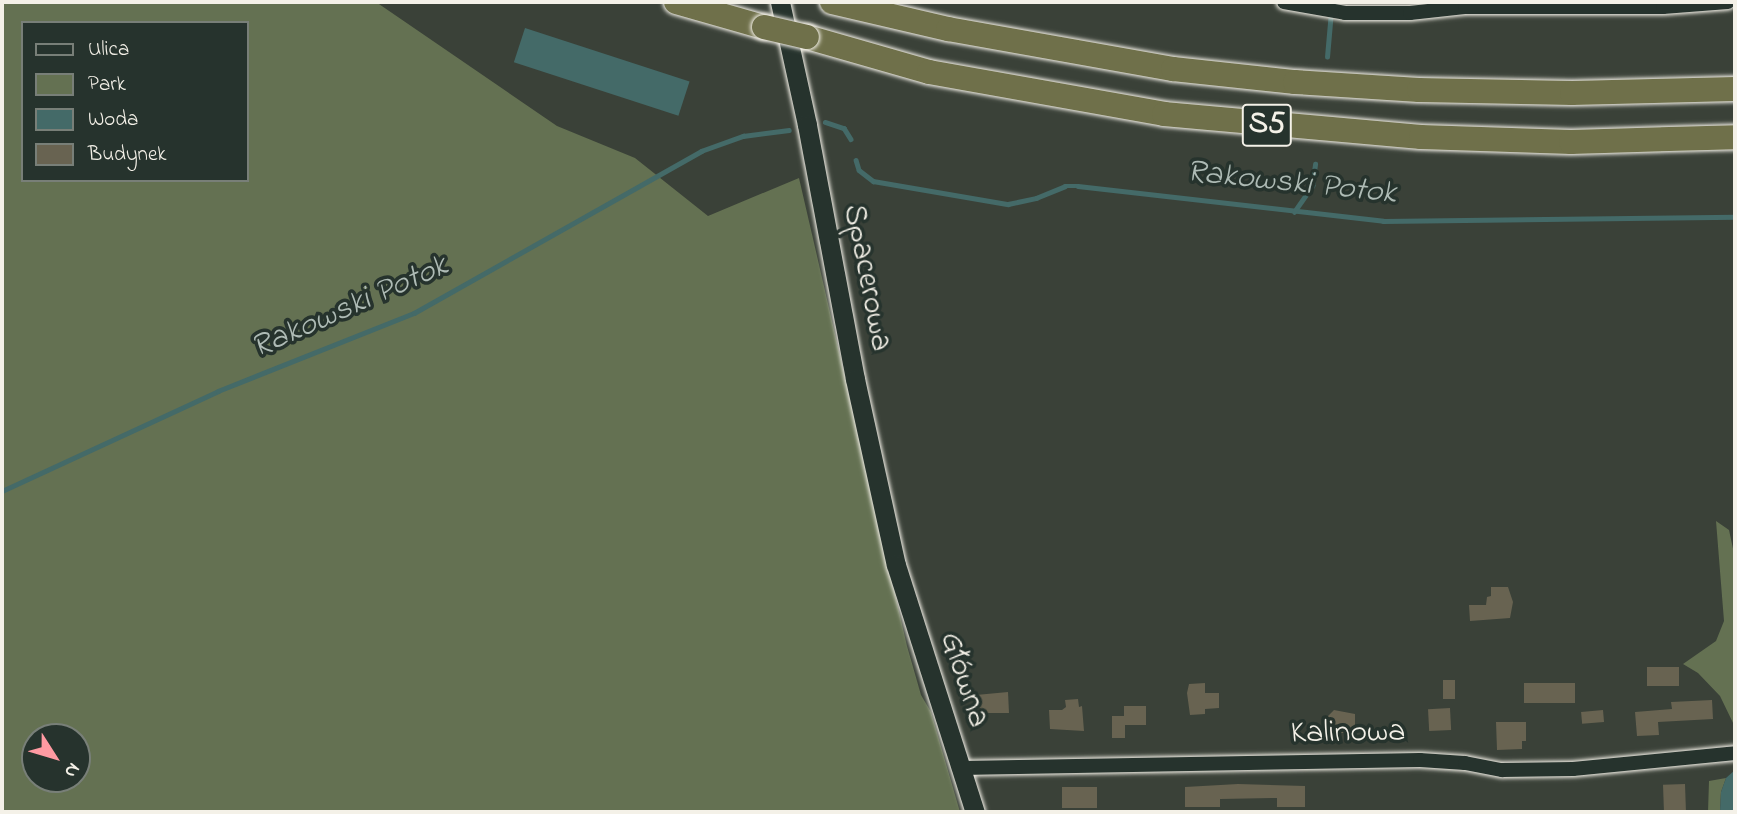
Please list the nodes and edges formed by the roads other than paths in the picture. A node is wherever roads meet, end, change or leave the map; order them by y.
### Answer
1 (676, 2) edge
2 (780, 2) edge
3 (832, 2) edge
4 (1284, 2) edge
5 (1728, 2) edge
6 (1735, 89) edge
7 (1735, 137) edge
8 (896, 565) joint
9 (1735, 753) edge
10 (961, 768) junction
11 (975, 812) edge

1 - 7 highway, S5, bridge
2 - 8 street, Spacerowa
3 - 6 highway, S5
4 - 5 street
8 - 10 street, Główna
9 - 10 street, Kalinowa
10 - 11 street, Główna

